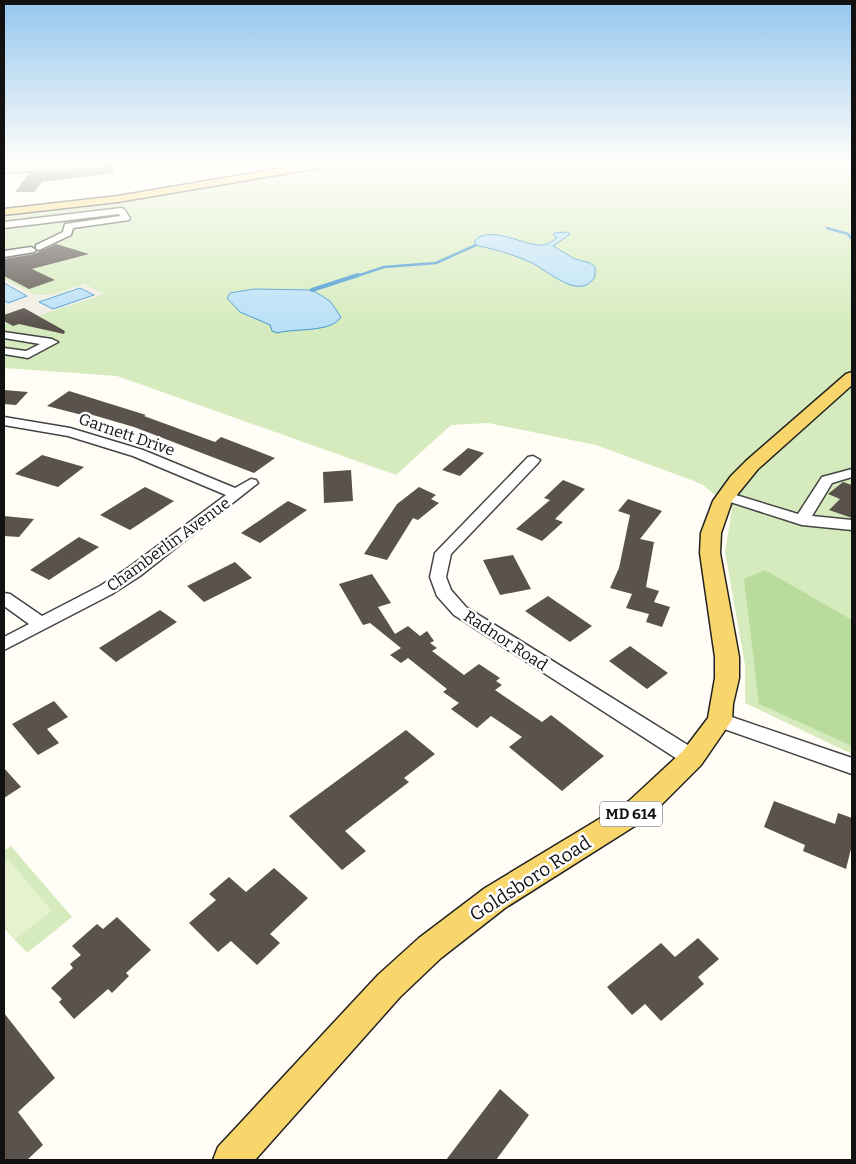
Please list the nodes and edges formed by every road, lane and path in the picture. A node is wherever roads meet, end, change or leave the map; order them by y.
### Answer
1 (60, 218) edge
2 (124, 218) edge
3 (4, 225) edge
4 (4, 254) edge
5 (4, 335) edge
6 (4, 351) edge
7 (852, 377) edge
8 (4, 421) edge
9 (534, 460) dead end
10 (852, 472) edge
11 (251, 483) dead end
12 (236, 494) junction
13 (726, 496) junction
14 (802, 520) junction
15 (852, 525) edge
16 (4, 598) edge
17 (42, 624) junction
18 (4, 644) edge
19 (720, 720) junction
20 (692, 758) junction
21 (852, 766) edge
22 (231, 1160) edge

1 - 3 street
2 - 4 street
5 - 6 street
7 - 13 main road, Goldsboro Road / MD 614
8 - 12 street, Garnett Drive
9 - 20 street, Radnor Road
10 - 14 street
11 - 12 street, Chamberlin Avenue
12 - 17 street, Chamberlin Avenue
13 - 14 street
13 - 19 main road, Goldsboro Road / MD 614
14 - 15 street
16 - 17 street
17 - 18 street, Chamberlin Avenue
19 - 20 main road, Goldsboro Road / MD 614
19 - 21 street
20 - 22 main road, Goldsboro Road / MD 614

